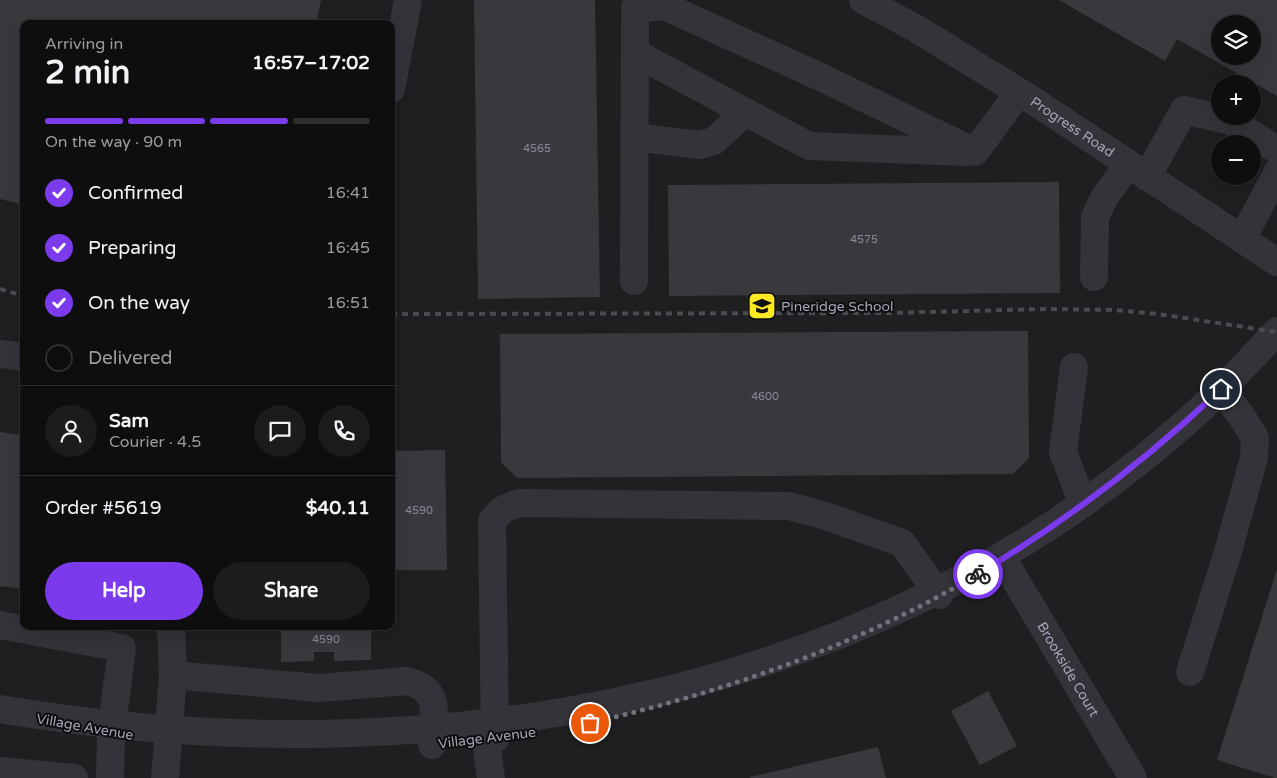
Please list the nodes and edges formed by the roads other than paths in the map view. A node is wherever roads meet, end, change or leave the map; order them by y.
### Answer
1 (408, 0) edge
2 (863, 0) edge
3 (636, 5) edge
4 (897, 8) edge
5 (635, 53) junction
6 (395, 68) edge
7 (1019, 92) junction
8 (745, 112) junction
9 (634, 137) junction
10 (1277, 150) edge
11 (975, 152) junction
12 (1137, 171) junction
13 (1277, 173) edge
14 (1242, 239) junction
15 (1277, 262) edge
16 (1094, 276) dead end
17 (634, 281) dead end
18 (1277, 331) edge
19 (0, 354) edge
20 (20, 356) edge
21 (1074, 367) dead end
22 (1221, 389) junction
23 (1083, 504) junction
24 (1004, 558) junction
25 (946, 592) junction
26 (0, 625) edge
27 (20, 627) edge
28 (51, 630) edge
29 (171, 630) edge
30 (123, 637) edge
31 (1190, 672) dead end
32 (173, 675) junction
33 (0, 709) edge
34 (111, 733) junction
35 (169, 740) junction
36 (490, 740) junction
37 (432, 746) junction
38 (0, 771) edge
39 (74, 778) edge
40 (110, 778) edge
41 (165, 778) edge
42 (491, 778) edge
43 (1133, 778) edge

1 - 6 street
2 - 4 street, Progress Road
3 - 5 street
3 - 11 street
4 - 7 street, Progress Road
5 - 8 street
5 - 9 street
7 - 11 street
7 - 12 street, Progress Road
8 - 9 street
8 - 11 street
9 - 17 street
10 - 12 street
12 - 14 street, Progress Road
12 - 16 street
13 - 14 street
14 - 15 street, Progress Road
18 - 22 street, Village Avenue
19 - 20 street
21 - 23 street
22 - 23 street, Village Avenue
22 - 31 street
23 - 24 street, Village Avenue
24 - 25 street, Village Avenue
24 - 43 street, Brookside Court
25 - 36 street, Village Avenue
25 - 36 street
26 - 27 street
28 - 30 street
29 - 32 street
30 - 34 street
32 - 35 street
32 - 37 street
33 - 34 street, Village Avenue
34 - 35 street, Village Avenue
34 - 40 street
35 - 37 street, Village Avenue
35 - 41 street
36 - 37 street, Village Avenue
36 - 42 street
38 - 39 street

